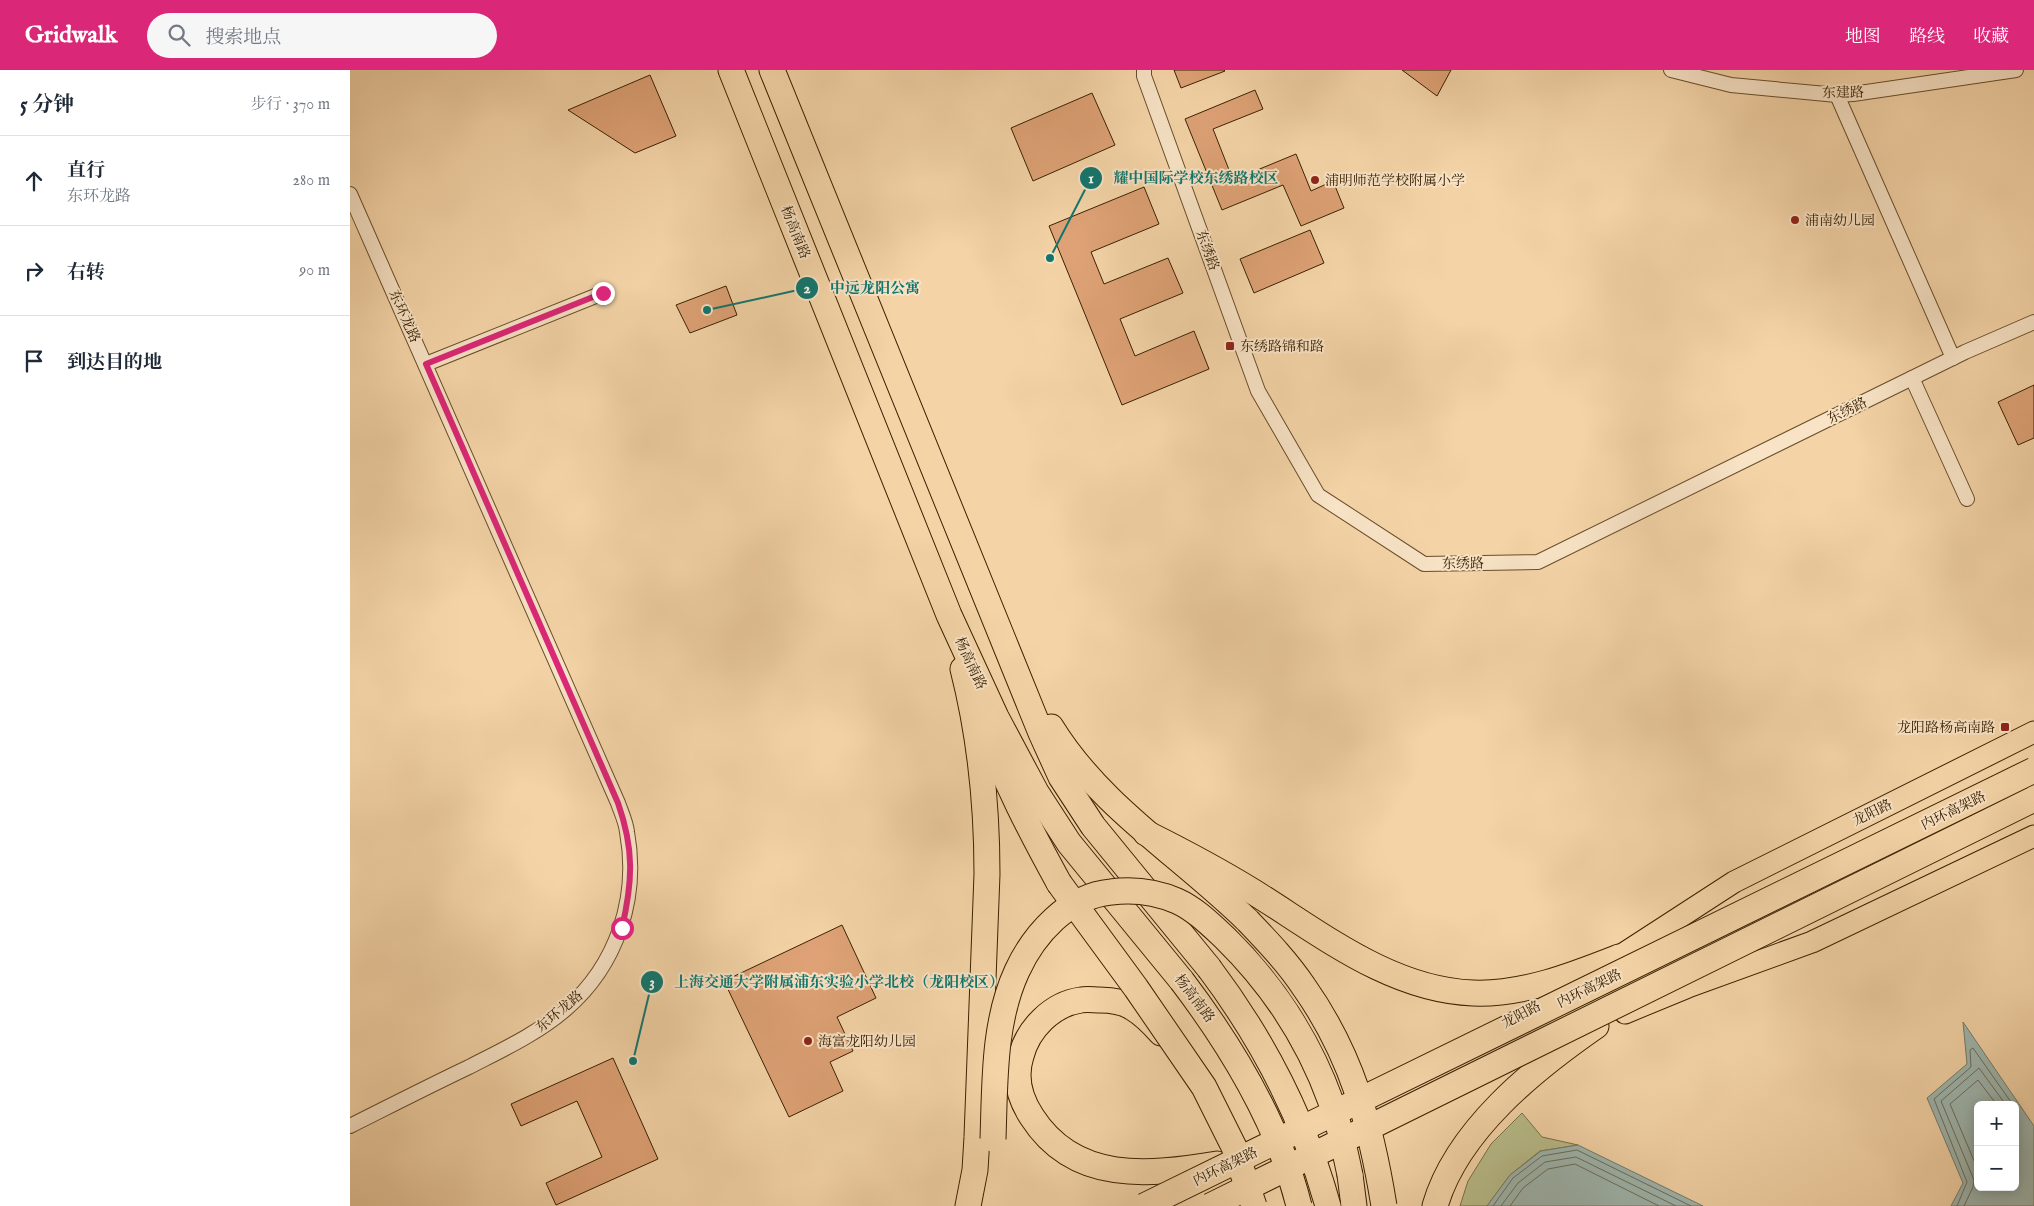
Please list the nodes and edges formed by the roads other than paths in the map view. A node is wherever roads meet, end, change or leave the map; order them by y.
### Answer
1 (731, 70) edge
2 (772, 70) edge
3 (1144, 70) edge
4 (1671, 70) edge
5 (2016, 70) edge
6 (1836, 95) junction
7 (350, 194) edge
8 (603, 293) dead end
9 (2034, 322) edge
10 (1953, 358) junction
11 (426, 364) junction
12 (1912, 378) junction
13 (1967, 499) dead end
14 (949, 615) junction
15 (1017, 672) junction
16 (2034, 732) edge
17 (2034, 770) edge
18 (2034, 799) edge
19 (1146, 833) junction
20 (2034, 836) edge
21 (1619, 957) junction
22 (1596, 1026) junction
23 (1188, 1062) junction
24 (350, 1126) edge
25 (985, 1138) junction
26 (1217, 1164) junction
27 (968, 1206) edge
28 (977, 1206) edge
29 (1131, 1206) edge
30 (1144, 1206) edge
31 (1210, 1206) edge
32 (1230, 1206) edge
33 (1254, 1206) edge
34 (1299, 1206) edge
35 (1328, 1206) edge
36 (1354, 1206) edge
37 (1384, 1206) edge
38 (1435, 1206) edge

1 - 14 highway, 杨高南路
2 - 15 highway, 杨高南路
3 - 12 street, 东绣路
4 - 6 street, 东建路
5 - 6 street, 东建路
6 - 10 street
7 - 11 street, 东环龙路
8 - 11 street
9 - 10 street, 东绣路
10 - 12 street, 东绣路
11 - 24 street, 东环龙路
12 - 13 street
14 - 23 highway, bridge
14 - 25 highway
14 - 34 highway, 杨高南路, bridge
15 - 19 highway
15 - 35 highway, 杨高南路, bridge
16 - 21 main road, 龙阳路
17 - 30 highway, 内环高架路, bridge
18 - 31 highway, 内环高架路, bridge
19 - 21 highway
19 - 37 highway, bridge
20 - 22 main road
21 - 26 main road, 龙阳路
22 - 32 main road
22 - 38 highway
23 - 26 highway, bridge
23 - 33 highway, bridge
25 - 27 highway
25 - 28 highway
25 - 36 highway, bridge
26 - 29 main road, 龙阳路

